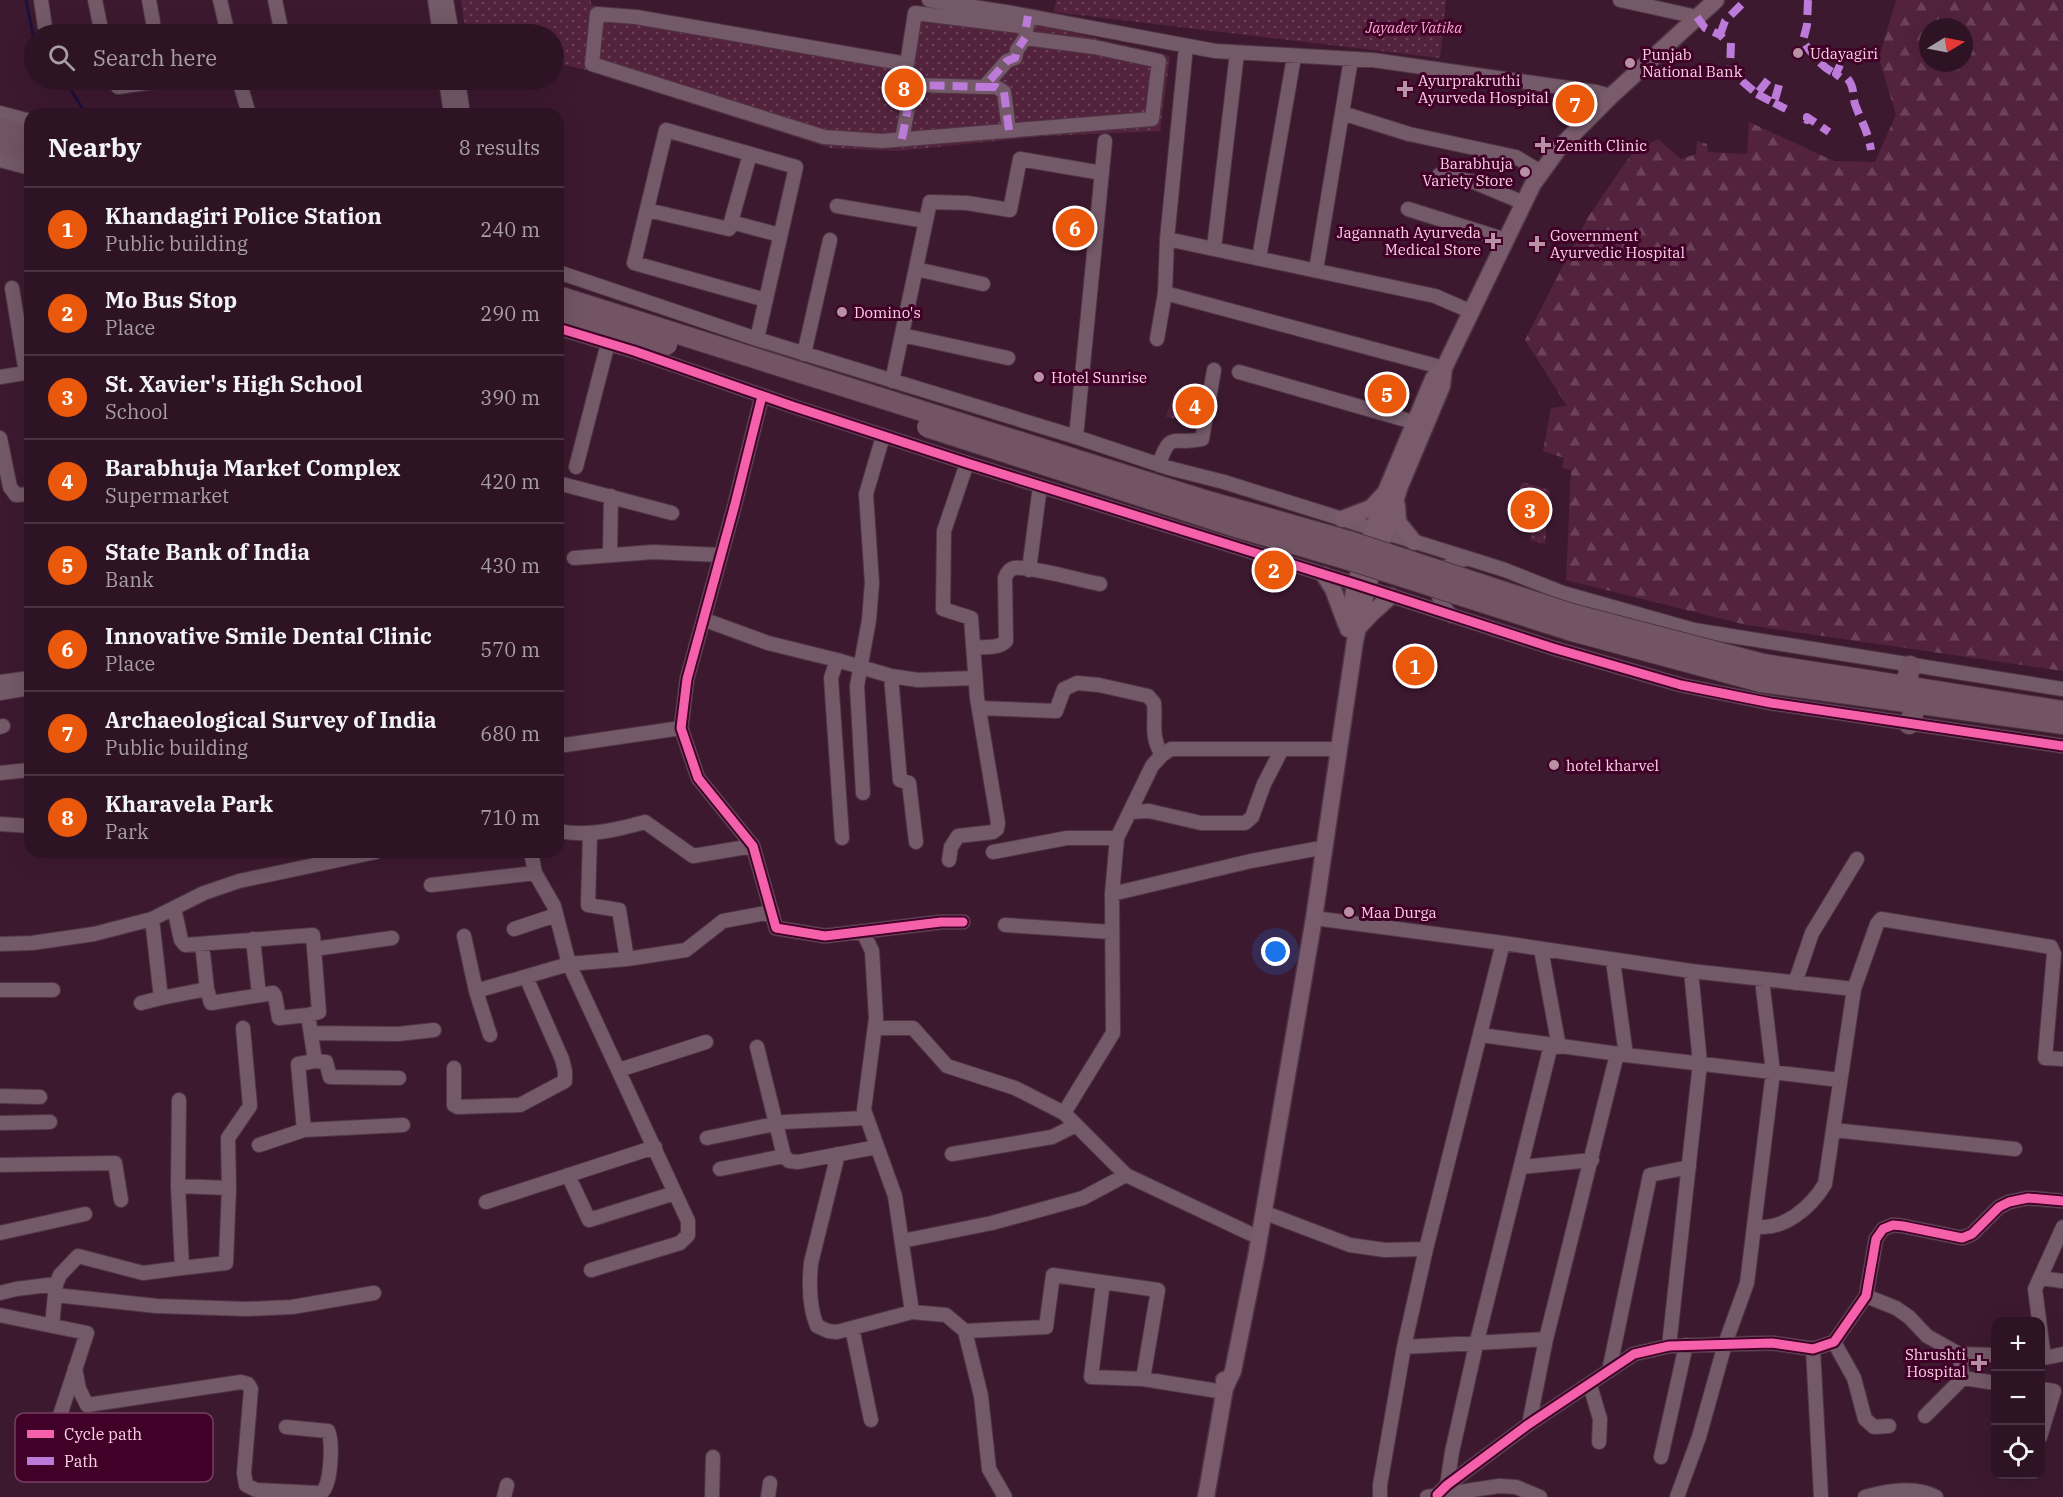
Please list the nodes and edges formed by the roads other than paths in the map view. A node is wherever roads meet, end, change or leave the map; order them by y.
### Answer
1 (40, 0) edge
2 (96, 0) edge
3 (149, 0) edge
4 (220, 0) edge
5 (275, 0) edge
6 (435, 0) edge
7 (446, 0) edge
8 (929, 0) edge
9 (1620, 0) edge
10 (1716, 0) edge
11 (1697, 17) junction
12 (153, 22) dead end
13 (44, 24) edge
14 (100, 24) edge
15 (226, 24) edge
16 (280, 24) edge
17 (439, 24) edge
18 (450, 24) edge
19 (1026, 27) junction
20 (1186, 46) junction
21 (1237, 53) junction
22 (1294, 57) junction
23 (1351, 59) junction
24 (984, 87) junction
25 (242, 90) edge
26 (447, 90) edge
27 (459, 90) edge
28 (1611, 96) junction
29 (247, 108) edge
30 (450, 108) edge
31 (462, 108) edge
32 (0, 113) edge
33 (1342, 113) junction
34 (24, 119) edge
35 (0, 128) edge
36 (1009, 130) junction
37 (24, 135) edge
38 (902, 139) junction
39 (1105, 141) dead end
40 (10, 153) edge
41 (750, 154) junction
42 (24, 164) edge
43 (1541, 172) junction
44 (1102, 173) junction
45 (1439, 175) dead end
46 (1524, 203) junction
47 (837, 206) dead end
48 (1408, 209) dead end
49 (647, 210) junction
50 (926, 221) junction
51 (731, 222) junction
52 (780, 235) junction
53 (1167, 238) junction
54 (830, 240) dead end
55 (1506, 240) junction
56 (1214, 248) junction
57 (1258, 258) junction
58 (916, 269) junction
59 (1316, 270) junction
60 (564, 274) edge
61 (983, 284) dead end
62 (12, 288) dead end
63 (1165, 293) junction
64 (564, 299) edge
65 (765, 300) junction
66 (1472, 312) junction
67 (564, 313) edge
68 (564, 330) edge
69 (902, 335) junction
70 (756, 339) junction
71 (1157, 339) dead end
72 (608, 343) junction
73 (24, 352) edge
74 (804, 354) junction
75 (1008, 358) dead end
76 (1444, 368) junction
77 (1214, 370) dead end
78 (1239, 372) dead end
79 (24, 374) edge
80 (0, 377) edge
81 (892, 381) junction
82 (762, 396) junction
83 (1413, 422) junction
84 (883, 436) junction
85 (1076, 437) junction
86 (0, 438) edge
87 (967, 464) junction
88 (1159, 465) junction
89 (576, 467) dead end
90 (564, 484) edge
91 (1040, 486) junction
92 (1241, 488) junction
93 (24, 495) edge
94 (1391, 495) junction
95 (611, 496) junction
96 (672, 513) dead end
97 (1342, 519) junction
98 (1379, 532) junction
99 (1414, 542) junction
100 (1229, 546) junction
101 (610, 555) junction
102 (721, 555) junction
103 (574, 558) dead end
104 (1467, 558) junction
105 (1029, 570) junction
106 (1324, 575) junction
107 (1100, 584) dead end
108 (1361, 586) junction
109 (1391, 596) junction
110 (1452, 616) junction
111 (705, 620) junction
112 (1353, 629) junction
113 (973, 647) junction
114 (837, 660) junction
115 (1910, 666) junction
116 (860, 667) junction
117 (891, 676) junction
118 (975, 678) junction
119 (24, 679) edge
120 (0, 682) edge
121 (1906, 686) junction
122 (1865, 688) junction
123 (24, 689) edge
124 (2063, 689) edge
125 (0, 693) edge
126 (1917, 704) junction
127 (979, 708) junction
128 (2063, 711) edge
129 (1338, 724) junction
130 (1909, 724) junction
131 (2063, 724) edge
132 (681, 728) junction
133 (564, 745) edge
134 (2063, 746) edge
135 (1282, 749) junction
136 (1330, 749) junction
137 (1162, 754) junction
138 (24, 771) edge
139 (0, 773) edge
140 (863, 793) dead end
141 (1130, 812) junction
142 (0, 824) edge
143 (24, 826) edge
144 (564, 832) edge
145 (590, 834) junction
146 (842, 838) dead end
147 (1117, 838) junction
148 (916, 842) dead end
149 (753, 846) junction
150 (1315, 849) junction
151 (993, 852) dead end
152 (348, 858) edge
153 (532, 858) edge
154 (1857, 859) dead end
155 (949, 860) dead end
156 (536, 873) junction
157 (431, 885) dead end
158 (1112, 894) junction
159 (174, 908) junction
160 (772, 912) junction
161 (556, 915) junction
162 (1314, 918) junction
163 (152, 919) junction
164 (963, 921) dead end
165 (1005, 925) dead end
166 (514, 929) dead end
167 (863, 932) junction
168 (1111, 932) junction
169 (464, 936) dead end
170 (392, 938) dead end
171 (253, 939) junction
172 (1503, 943) junction
173 (0, 944) edge
174 (202, 944) junction
175 (314, 949) junction
176 (1541, 949) junction
177 (627, 959) junction
178 (1613, 961) junction
179 (570, 964) junction
180 (1691, 971) junction
181 (526, 977) junction
182 (1762, 980) junction
183 (1795, 983) junction
184 (207, 989) junction
185 (1854, 989) junction
186 (0, 990) edge
187 (53, 990) dead end
188 (476, 991) junction
189 (259, 995) junction
190 (161, 998) junction
191 (141, 1003) dead end
192 (309, 1015) junction
193 (243, 1028) dead end
194 (875, 1028) junction
195 (434, 1030) dead end
196 (311, 1033) junction
197 (490, 1035) dead end
198 (1481, 1035) junction
199 (706, 1042) dead end
200 (1555, 1046) junction
201 (757, 1047) dead end
202 (1622, 1055) junction
203 (2063, 1059) edge
204 (315, 1061) junction
205 (1700, 1063) junction
206 (454, 1068) dead end
207 (619, 1070) junction
208 (1773, 1071) junction
209 (399, 1078) dead end
210 (1840, 1080) junction
211 (0, 1096) edge
212 (40, 1097) dead end
213 (179, 1100) dead end
214 (1064, 1113) junction
215 (866, 1118) junction
216 (50, 1122) dead end
217 (0, 1123) edge
218 (776, 1124) junction
219 (403, 1125) dead end
220 (1076, 1125) junction
221 (304, 1130) junction
222 (1833, 1130) junction
223 (707, 1138) dead end
224 (259, 1145) dead end
225 (655, 1147) junction
226 (877, 1147) junction
227 (2015, 1149) dead end
228 (838, 1154) junction
229 (952, 1154) dead end
230 (784, 1156) junction
231 (1592, 1160) junction
232 (1267, 1162) junction
233 (0, 1165) edge
234 (1521, 1167) junction
235 (1689, 1167) junction
236 (720, 1169) dead end
237 (568, 1175) junction
238 (1126, 1175) junction
239 (178, 1186) junction
240 (229, 1188) junction
241 (675, 1193) junction
242 (121, 1200) dead end
243 (2063, 1201) edge
244 (486, 1202) dead end
245 (1263, 1212) junction
246 (85, 1214) dead end
247 (1754, 1226) junction
248 (2063, 1227) edge
249 (0, 1233) edge
250 (1251, 1234) junction
251 (902, 1241) junction
252 (1426, 1249) junction
253 (182, 1268) junction
254 (591, 1270) dead end
255 (2040, 1278) junction
256 (2063, 1281) edge
257 (1103, 1282) junction
258 (55, 1289) junction
259 (0, 1293) edge
260 (374, 1293) dead end
261 (1866, 1296) junction
262 (912, 1312) junction
263 (0, 1315) edge
264 (2038, 1317) edge
265 (52, 1326) junction
266 (852, 1328) junction
267 (965, 1330) junction
268 (1546, 1339) junction
269 (1834, 1342) junction
270 (1725, 1344) junction
271 (1476, 1345) junction
272 (1686, 1345) junction
273 (1669, 1346) junction
274 (1404, 1347) junction
275 (1813, 1349) junction
276 (1959, 1354) junction
277 (2063, 1354) edge
278 (1991, 1355) edge
279 (2045, 1357) edge
280 (75, 1368) junction
281 (1609, 1371) junction
282 (1963, 1378) junction
283 (1143, 1379) junction
284 (1991, 1382) edge
285 (1590, 1384) junction
286 (1224, 1390) junction
287 (2045, 1390) edge
288 (60, 1413) edge
289 (1925, 1416) dead end
290 (871, 1420) dead end
291 (2045, 1421) edge
292 (1529, 1425) junction
293 (1889, 1426) dead end
294 (286, 1427) dead end
295 (1599, 1442) dead end
296 (713, 1457) dead end
297 (1661, 1457) dead end
298 (770, 1483) dead end
299 (1447, 1485) junction
300 (291, 1494) edge
301 (1432, 1496) edge
302 (712, 1497) edge
303 (768, 1497) edge
304 (1005, 1497) edge
305 (1206, 1497) edge
306 (1380, 1497) edge
307 (1540, 1497) edge
308 (1677, 1497) edge
309 (1821, 1497) edge
310 (1865, 1497) edge
311 (1936, 1497) edge

1 - 13 street
2 - 14 street
3 - 12 street
4 - 15 street
5 - 16 street
6 - 17 street
7 - 18 street
8 - 19 street
9 - 11 street
10 - 11 main road
11 - 28 main road
19 - 20 street
19 - 24 street
19 - 36 street
19 - 38 street
20 - 21 street
20 - 53 street
21 - 22 street
21 - 56 street
22 - 23 street
22 - 57 street
23 - 28 street
23 - 33 street
24 - 36 street
24 - 38 street
25 - 29 street
26 - 30 street
27 - 31 street
28 - 43 main road
32 - 34 street
33 - 43 street
33 - 59 street
35 - 37 highway
36 - 38 street
39 - 44 street
40 - 42 street
41 - 49 street
41 - 51 street
41 - 52 street
43 - 46 main road
44 - 50 street
44 - 85 street
45 - 46 street
46 - 55 main road
47 - 50 street
48 - 55 street
49 - 51 street
49 - 65 street
50 - 58 street
51 - 52 street
52 - 65 street
53 - 56 street
53 - 63 street
54 - 74 street
55 - 66 main road
56 - 57 street
57 - 59 street
58 - 61 street
58 - 69 street
59 - 66 street
60 - 70 street
62 - 73 street
63 - 71 street
63 - 76 street
64 - 122 highway, bridge
65 - 70 street
66 - 76 main road
67 - 122 highway, bridge
68 - 72 street
69 - 75 street
69 - 81 street
70 - 74 street
72 - 82 street
72 - 89 street
74 - 81 street
76 - 83 main road
76 - 94 main road
77 - 88 street
78 - 83 street
79 - 80 street
81 - 85 street
82 - 84 street
82 - 102 street
83 - 94 main road
84 - 87 street
84 - 116 street
85 - 88 street
86 - 93 street
87 - 91 street
87 - 113 street
88 - 92 street
90 - 95 street
91 - 100 street
91 - 105 street
92 - 97 street
92 - 100 street
94 - 97 main road
94 - 98 main road
94 - 99 main road
95 - 96 street
95 - 101 street
97 - 98 street
98 - 99 street
98 - 108 main road
99 - 104 street
100 - 106 street
101 - 102 street
101 - 103 street
102 - 111 street
104 - 110 street
104 - 115 street
105 - 107 street
105 - 113 street
106 - 108 street
106 - 112 main road
108 - 109 street
108 - 112 main road
109 - 110 street
109 - 112 main road
110 - 130 street
111 - 114 street
111 - 132 street
112 - 129 main road
113 - 118 street
114 - 116 street
114 - 146 street
115 - 121 highway
115 - 124 street
116 - 117 street
116 - 140 street
117 - 118 street
117 - 148 street
118 - 127 street
119 - 120 street
121 - 122 highway
121 - 128 highway
122 - 126 highway
123 - 125 street
126 - 130 highway
126 - 131 highway
127 - 137 street
127 - 155 street
129 - 136 main road
129 - 162 main road
130 - 134 street
132 - 133 street
132 - 149 street
135 - 136 street
135 - 137 street
135 - 141 street
136 - 150 main road
137 - 141 street
138 - 139 street
141 - 147 street
142 - 143 street
144 - 145 street
145 - 149 street
145 - 177 street
147 - 151 street
147 - 158 street
149 - 160 street
150 - 158 street
150 - 232 main road
152 - 159 street
153 - 156 street
154 - 183 street
156 - 157 street
156 - 161 street
158 - 168 street
159 - 163 street
159 - 174 street
160 - 167 street
160 - 177 street
161 - 166 street
161 - 179 street
162 - 172 street
162 - 232 main road
163 - 173 street
163 - 190 street
164 - 167 street
165 - 168 street
167 - 194 street
168 - 214 street
169 - 188 street
170 - 175 street
171 - 174 street
171 - 175 street
171 - 189 street
172 - 176 street
172 - 198 street
174 - 184 street
175 - 192 street
176 - 178 street
176 - 200 street
177 - 179 street
178 - 180 street
178 - 202 street
179 - 181 street
179 - 207 street
180 - 182 street
180 - 205 street
181 - 188 street
181 - 206 street
182 - 183 street
182 - 208 street
183 - 185 street
184 - 189 street
184 - 190 street
185 - 203 street
185 - 210 street
186 - 187 street
188 - 197 street
189 - 192 street
190 - 191 street
192 - 196 street
193 - 240 street
194 - 214 street
194 - 215 street
195 - 196 street
196 - 204 street
198 - 200 street
198 - 252 street
199 - 207 street
200 - 202 street
200 - 234 street
201 - 218 street
202 - 205 street
202 - 231 street
204 - 209 street
204 - 221 street
205 - 208 street
205 - 235 street
207 - 225 street
208 - 210 street
208 - 247 street
210 - 222 street
211 - 212 street
213 - 239 street
214 - 220 street
215 - 218 street
215 - 226 street
216 - 217 street
218 - 223 street
218 - 230 street
219 - 221 street
220 - 229 street
220 - 238 street
221 - 224 street
222 - 227 street
222 - 247 street
225 - 237 street
225 - 241 street
226 - 228 street
226 - 251 street
228 - 230 street
228 - 266 street
230 - 236 street
231 - 234 street
231 - 268 street
232 - 245 main road
232 - 250 main road
233 - 242 street
234 - 271 street
235 - 273 street
235 - 281 street
237 - 241 street
237 - 244 street
238 - 250 street
238 - 251 street
239 - 240 street
239 - 253 street
240 - 253 street
241 - 254 street
243 - 261 street
245 - 252 street
245 - 286 main road
246 - 249 street
247 - 270 street
248 - 255 street
250 - 286 main road
251 - 262 street
252 - 274 street
253 - 258 street
255 - 256 street
255 - 264 street
257 - 267 street
257 - 283 street
257 - 283 street
258 - 259 street
258 - 260 street
258 - 265 street
261 - 269 street
261 - 276 street
262 - 266 street
262 - 267 street
263 - 265 street
265 - 280 street
266 - 290 street
267 - 304 street
268 - 271 street
268 - 292 street
269 - 275 street
269 - 293 street
270 - 272 street
270 - 275 street
270 - 308 street
271 - 274 street
271 - 299 street
272 - 273 street
272 - 297 street
273 - 281 street
274 - 306 street
275 - 309 street
276 - 278 street
276 - 282 street
277 - 279 street
280 - 288 street
280 - 300 street
281 - 285 street
282 - 284 street
282 - 289 street
283 - 286 street
285 - 292 street
285 - 295 street
286 - 305 main road
287 - 291 street
292 - 299 street
294 - 300 street
296 - 302 street
298 - 303 street
299 - 301 street
301 - 307 street
310 - 311 street

